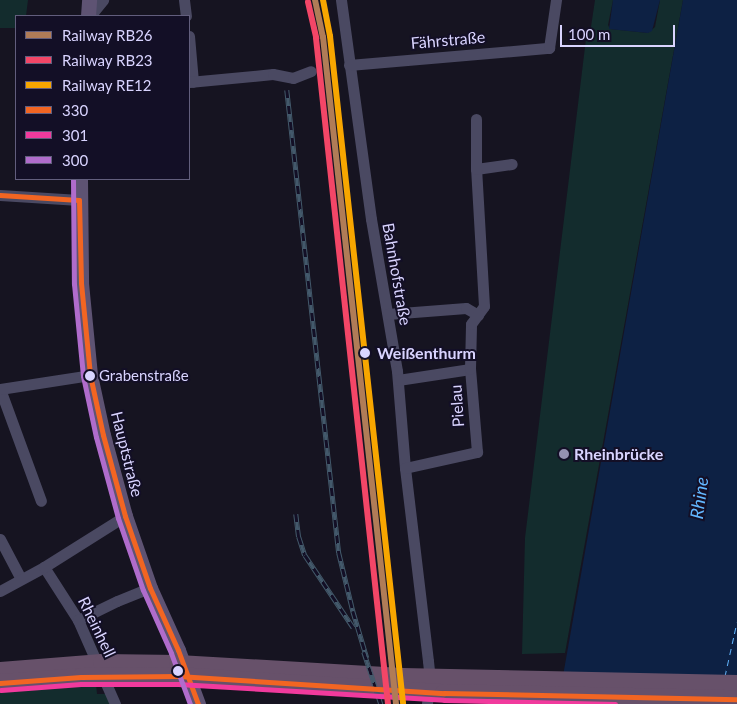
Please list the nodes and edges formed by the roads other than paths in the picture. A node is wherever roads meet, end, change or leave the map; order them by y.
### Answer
1 (89, 0) edge
2 (103, 0) edge
3 (184, 0) edge
4 (341, 0) edge
5 (556, 0) edge
6 (89, 15) edge
7 (90, 15) edge
8 (186, 15) edge
9 (190, 59) edge
10 (348, 65) junction
11 (311, 71) dead end
12 (191, 82) edge
13 (476, 119) dead end
14 (512, 164) dead end
15 (476, 169) junction
16 (80, 180) edge
17 (0, 195) edge
18 (79, 200) junction
19 (388, 314) junction
20 (478, 315) junction
21 (470, 369) junction
22 (90, 376) junction
23 (398, 380) junction
24 (0, 389) edge
25 (405, 468) junction
26 (41, 501) dead end
27 (125, 516) junction
28 (0, 539) edge
29 (44, 568) junction
30 (21, 579) junction
31 (150, 588) junction
32 (0, 591) edge
33 (78, 620) junction
34 (0, 671) edge
35 (0, 683) edge
36 (737, 684) edge
37 (737, 699) edge
38 (115, 704) edge
39 (198, 704) edge
40 (427, 704) edge

1 - 6 main road
2 - 7 street
3 - 8 street
4 - 10 street, Bahnhofstraße
5 - 10 street, Fährstraße
9 - 12 street
10 - 19 street, Bahnhofstraße
11 - 12 street
13 - 15 street, Pielau
14 - 15 street
15 - 20 street, Pielau
16 - 18 main road, Hauptstraße
17 - 18 street
18 - 22 main road, Hauptstraße
19 - 20 street
19 - 23 street, Bahnhofstraße
20 - 21 street, Pielau
21 - 23 street
21 - 25 street, Pielau
22 - 24 street
22 - 27 main road, Hauptstraße
23 - 25 street, Bahnhofstraße
24 - 26 street
25 - 40 street, Bahnhofstraße
27 - 29 street
27 - 31 main road, Hauptstraße
28 - 30 street
29 - 30 street
29 - 33 street, Rheinhell
30 - 32 street
31 - 33 street
31 - 39 main road, Hauptstraße
33 - 38 street, Rheinhell
34 - 36 highway
35 - 37 highway

